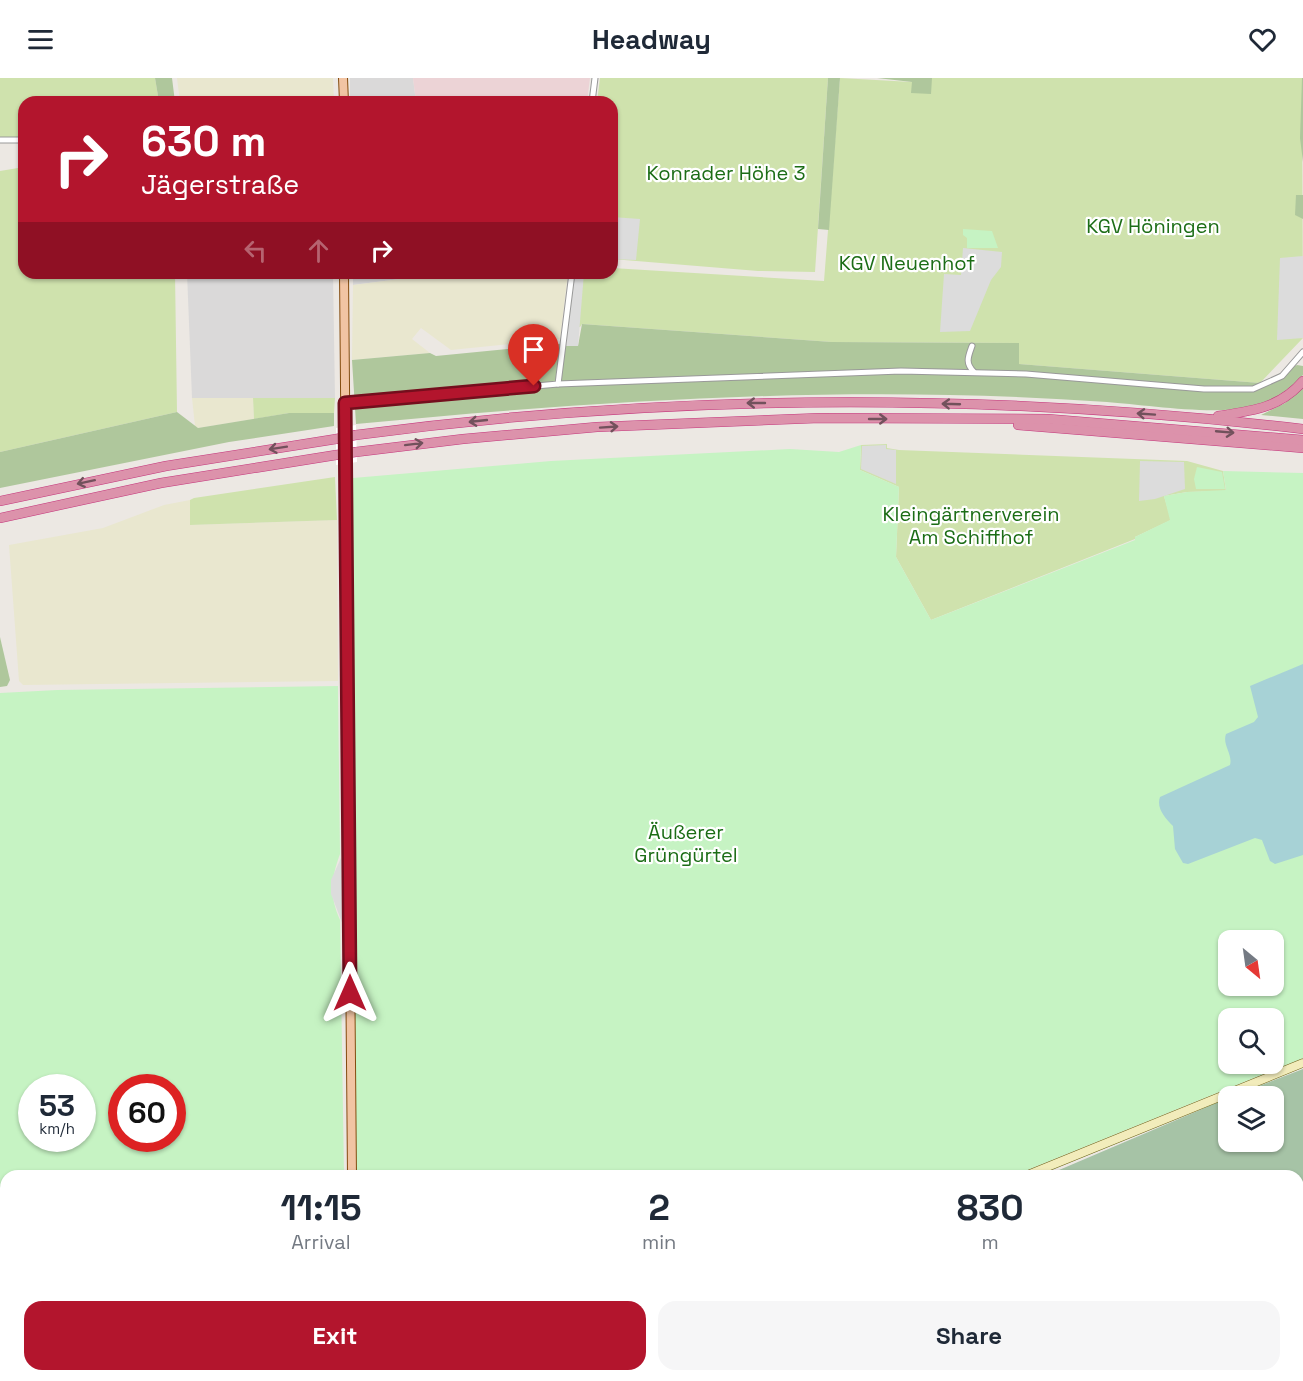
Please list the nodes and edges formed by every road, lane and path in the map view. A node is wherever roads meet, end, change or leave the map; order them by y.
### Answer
1 (343, 78) edge
2 (595, 78) edge
3 (344, 96) edge
4 (593, 96) edge
5 (0, 140) edge
6 (18, 140) edge
7 (344, 279) edge
8 (571, 279) edge
9 (972, 346) dead end
10 (1303, 352) edge
11 (1300, 359) edge
12 (974, 372) junction
13 (1303, 381) edge
14 (558, 384) junction
15 (345, 403) junction
16 (1204, 417) junction
17 (999, 421) junction
18 (1303, 429) edge
19 (1303, 440) edge
20 (1303, 448) edge
21 (0, 501) edge
22 (0, 518) edge
23 (1303, 1063) edge
24 (352, 1170) edge
25 (1040, 1170) edge

1 - 3 main road
2 - 4 street
5 - 6 street
7 - 15 main road
8 - 14 street
9 - 12 street
10 - 11 street
11 - 12 street
12 - 14 street
13 - 16 highway
14 - 15 street
15 - 24 main road
16 - 18 highway
16 -> 21 highway, bridge
17 -> 19 highway
17 - 20 highway
22 -> 17 highway, bridge
23 - 25 main road

